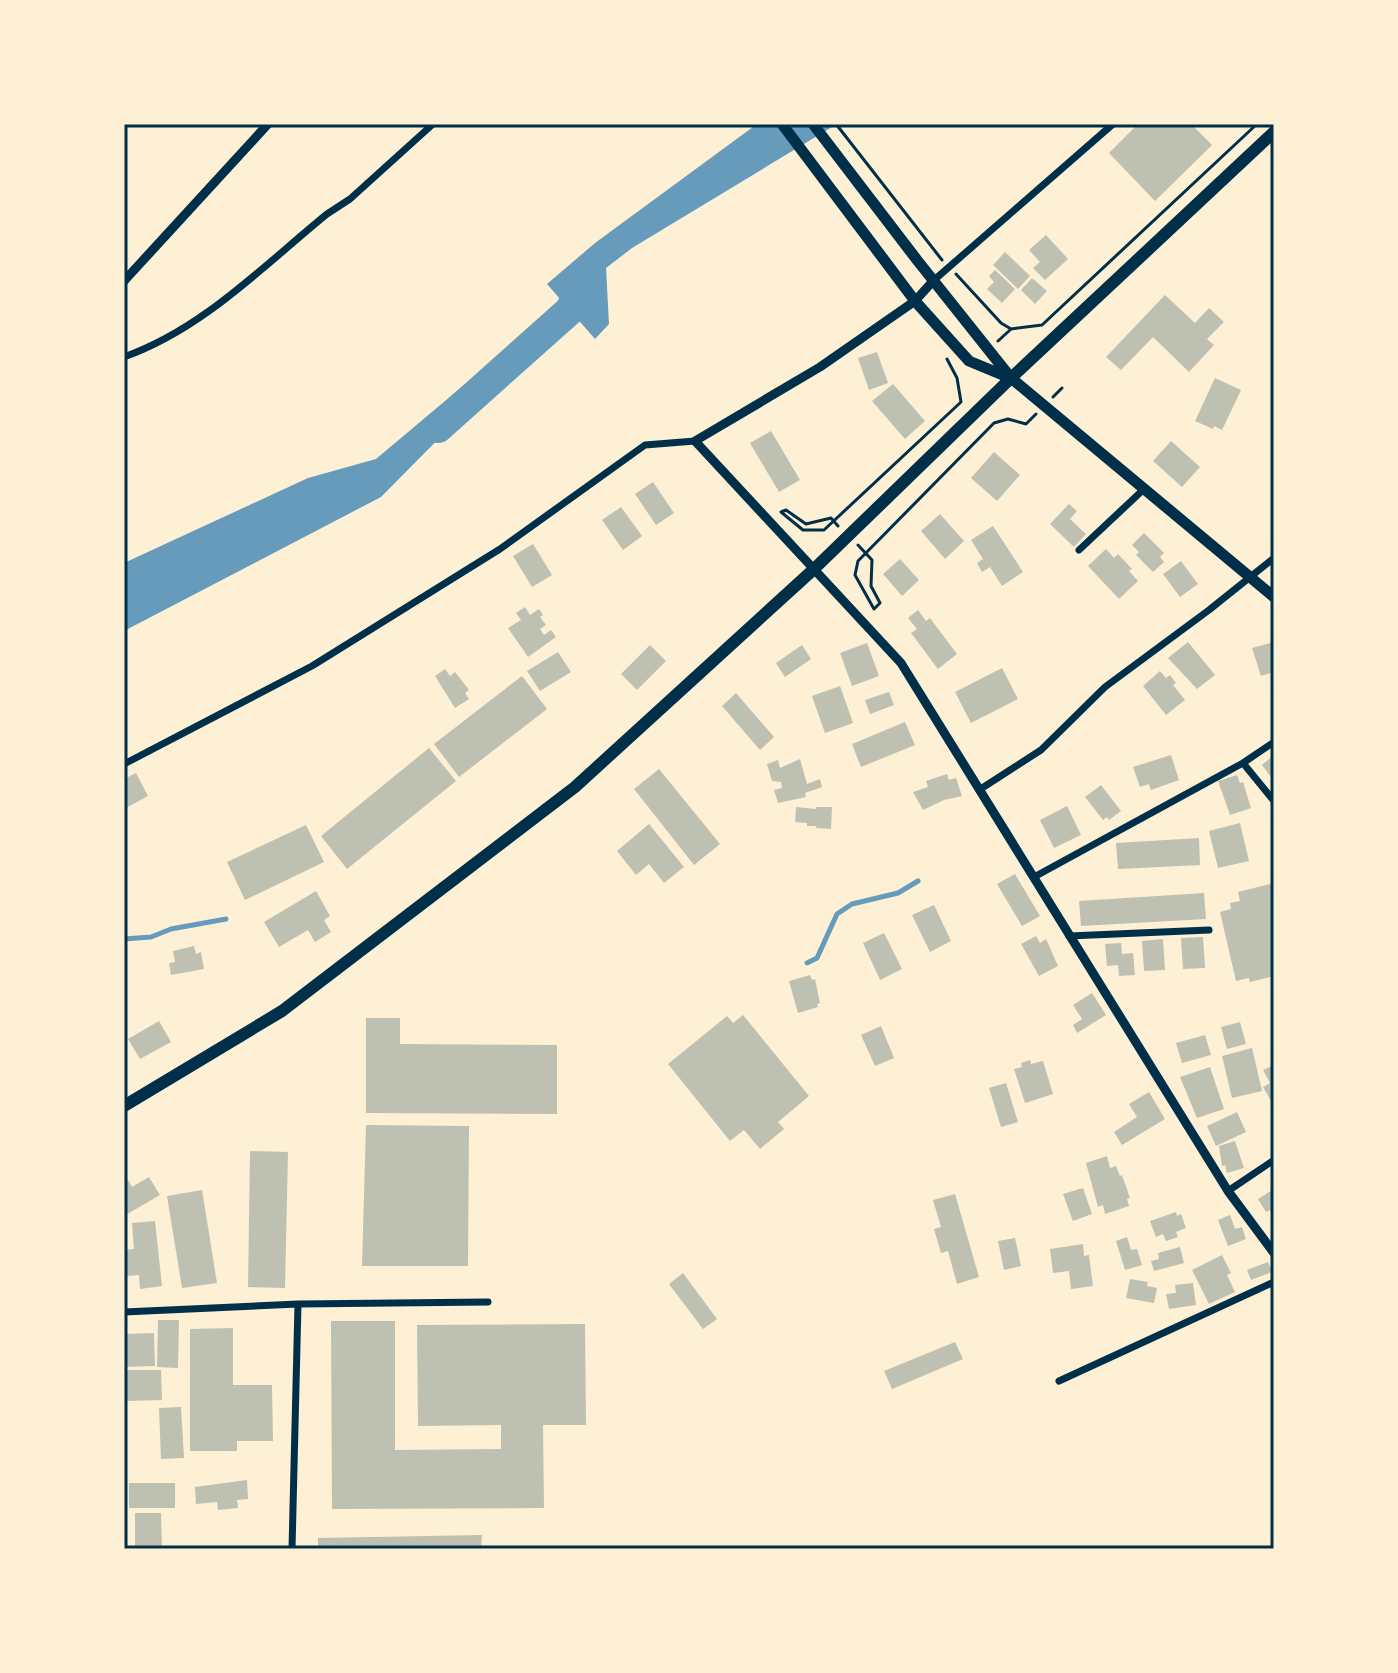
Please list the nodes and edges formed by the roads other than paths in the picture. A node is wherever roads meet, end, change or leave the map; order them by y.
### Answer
1 (268, 124) edge
2 (433, 124) edge
3 (782, 124) edge
4 (813, 124) edge
5 (1113, 124) edge
6 (1274, 132) edge
7 (124, 281) edge
8 (933, 281) junction
9 (915, 301) junction
10 (124, 357) edge
11 (1011, 378) junction
12 (695, 441) junction
13 (1144, 489) junction
14 (1079, 550) dead end
15 (1274, 558) edge
16 (814, 569) junction
17 (1249, 577) junction
18 (1274, 597) edge
19 (1274, 742) edge
20 (1243, 763) junction
21 (124, 764) edge
22 (979, 790) junction
23 (1274, 801) edge
24 (1034, 877) junction
25 (1209, 930) dead end
26 (1069, 936) junction
27 (124, 1106) edge
28 (1274, 1160) edge
29 (1228, 1191) junction
30 (1274, 1253) edge
31 (1274, 1282) edge
32 (488, 1302) dead end
33 (298, 1304) junction
34 (124, 1312) edge
35 (1059, 1381) dead end
36 (292, 1549) edge

1 - 7 street
2 - 10 street
3 - 9 main road
4 - 8 main road
5 - 8 street
6 - 11 highway
8 - 9 street
8 - 11 main road
9 - 11 main road
9 - 12 street
11 - 13 main road
11 - 16 highway
12 - 16 street
12 - 21 street
13 - 14 street
13 - 17 main road
15 - 17 street
16 - 22 street
16 - 27 highway
17 - 18 main road
17 - 22 street
19 - 20 street
20 - 23 street
20 - 24 street
22 - 24 street
24 - 26 street
25 - 26 street
26 - 29 street
28 - 29 street
29 - 30 street
31 - 35 street
32 - 33 street
33 - 34 street
33 - 36 street

